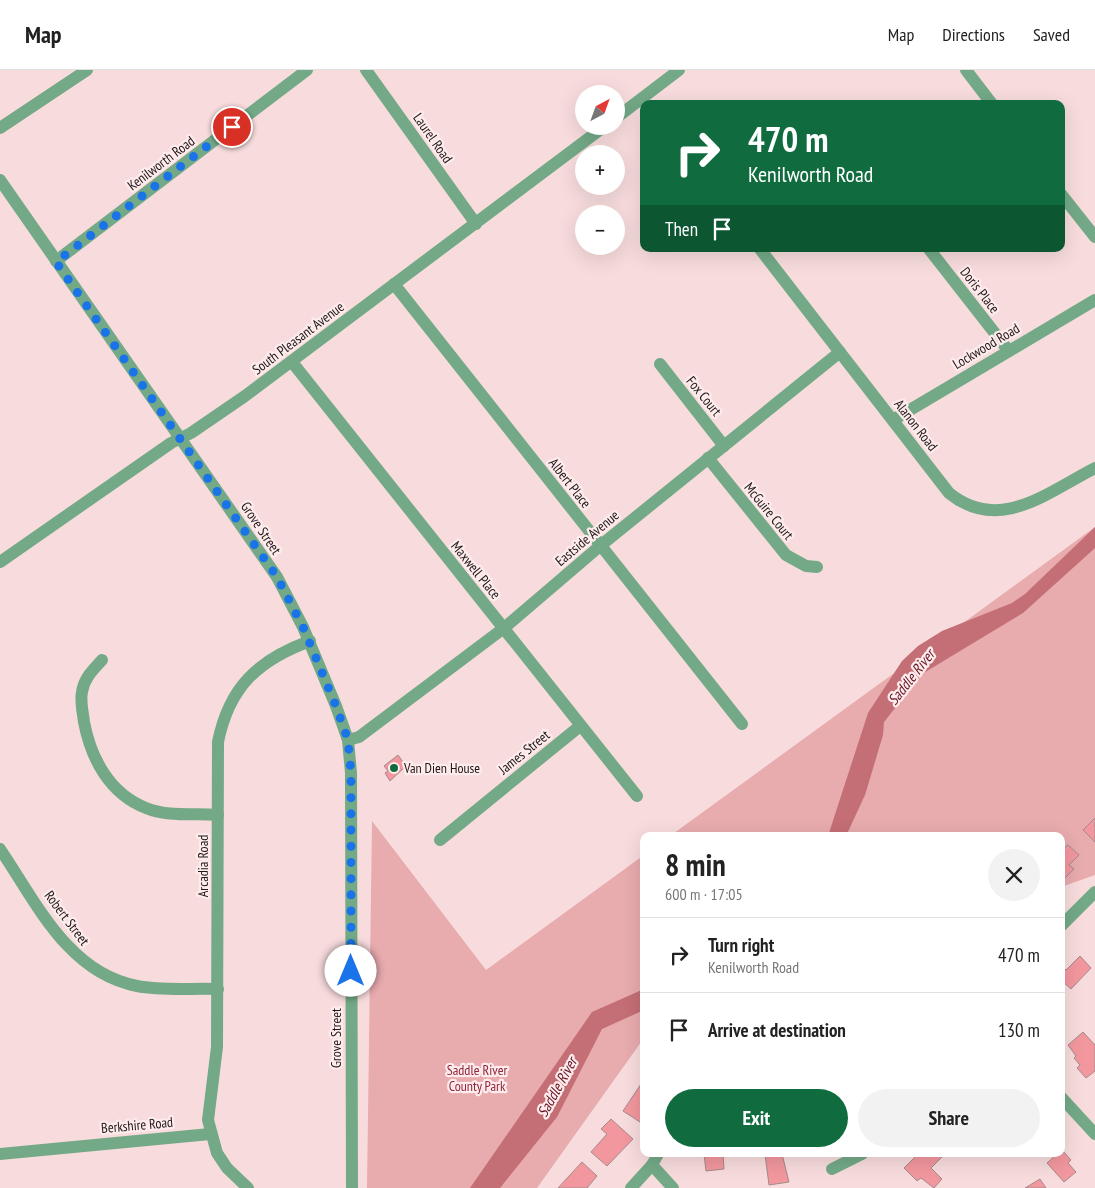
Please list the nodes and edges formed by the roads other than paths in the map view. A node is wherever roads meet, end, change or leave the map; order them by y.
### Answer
1 (87, 70) edge
2 (307, 70) edge
3 (366, 70) edge
4 (679, 70) edge
5 (966, 70) edge
6 (646, 100) edge
7 (989, 100) edge
8 (640, 104) edge
9 (625, 113) edge
10 (0, 128) edge
11 (594, 135) edge
12 (0, 180) edge
13 (1065, 199) edge
14 (476, 224) junction
15 (1095, 237) edge
16 (762, 252) edge
17 (931, 252) edge
18 (56, 262) junction
19 (394, 284) junction
20 (1095, 300) edge
21 (1008, 350) junction
22 (840, 352) junction
23 (292, 362) junction
24 (660, 364) dead end
25 (893, 420) junction
26 (180, 438) junction
27 (724, 446) junction
28 (708, 458) junction
29 (1095, 468) edge
30 (600, 546) junction
31 (0, 562) edge
32 (817, 567) dead end
33 (504, 628) junction
34 (310, 641) junction
35 (102, 660) dead end
36 (742, 724) dead end
37 (580, 726) junction
38 (348, 740) junction
39 (637, 796) dead end
40 (218, 815) junction
41 (440, 840) dead end
42 (0, 849) edge
43 (1095, 892) edge
44 (1065, 922) edge
45 (218, 989) junction
46 (1065, 1101) edge
47 (210, 1134) junction
48 (1095, 1134) edge
49 (0, 1154) edge
50 (656, 1157) edge
51 (856, 1157) edge
52 (652, 1166) junction
53 (832, 1169) dead end
54 (248, 1188) edge
55 (352, 1188) edge
56 (631, 1188) edge
57 (673, 1188) edge

1 - 10 street
2 - 18 street, Kenilworth Road
3 - 14 street, Laurel Road
4 - 6 street
5 - 7 street
8 - 9 street
11 - 14 street, South Pleasant Avenue
12 - 18 street, Grove Street
13 - 15 street
14 - 19 street, South Pleasant Avenue
16 - 22 street, Alanon Road
17 - 21 street, Doris Place
18 - 26 street, Grove Street
19 - 23 street, South Pleasant Avenue
19 - 30 street, Albert Place
20 - 21 street, Lockwood Road
21 - 25 street, Lockwood Road
22 - 25 street, Alanon Road
22 - 27 street, Eastside Avenue
23 - 26 street, South Pleasant Avenue
23 - 33 street, Maxwell Place
24 - 27 street, Fox Court
25 - 29 street, Alanon Road
26 - 31 street, South Pleasant Avenue
26 - 34 street, Grove Street
27 - 28 street, Eastside Avenue
28 - 30 street, Eastside Avenue
28 - 32 street, McGuire Court
30 - 33 street, Eastside Avenue
30 - 36 street, Albert Place
33 - 37 street, Maxwell Place
33 - 38 street, Eastside Avenue
34 - 38 street, Grove Street
34 - 40 street, Arcadia Road
35 - 40 street
37 - 39 street, Maxwell Place
37 - 41 street, James Street
38 - 55 street, Grove Street
40 - 45 street, Arcadia Road
42 - 45 street, Robert Street
43 - 44 street
45 - 47 street, Arcadia Road
46 - 48 street
47 - 49 street, Berkshire Road
47 - 54 street
50 - 52 street
51 - 53 street
52 - 56 street
52 - 57 street

